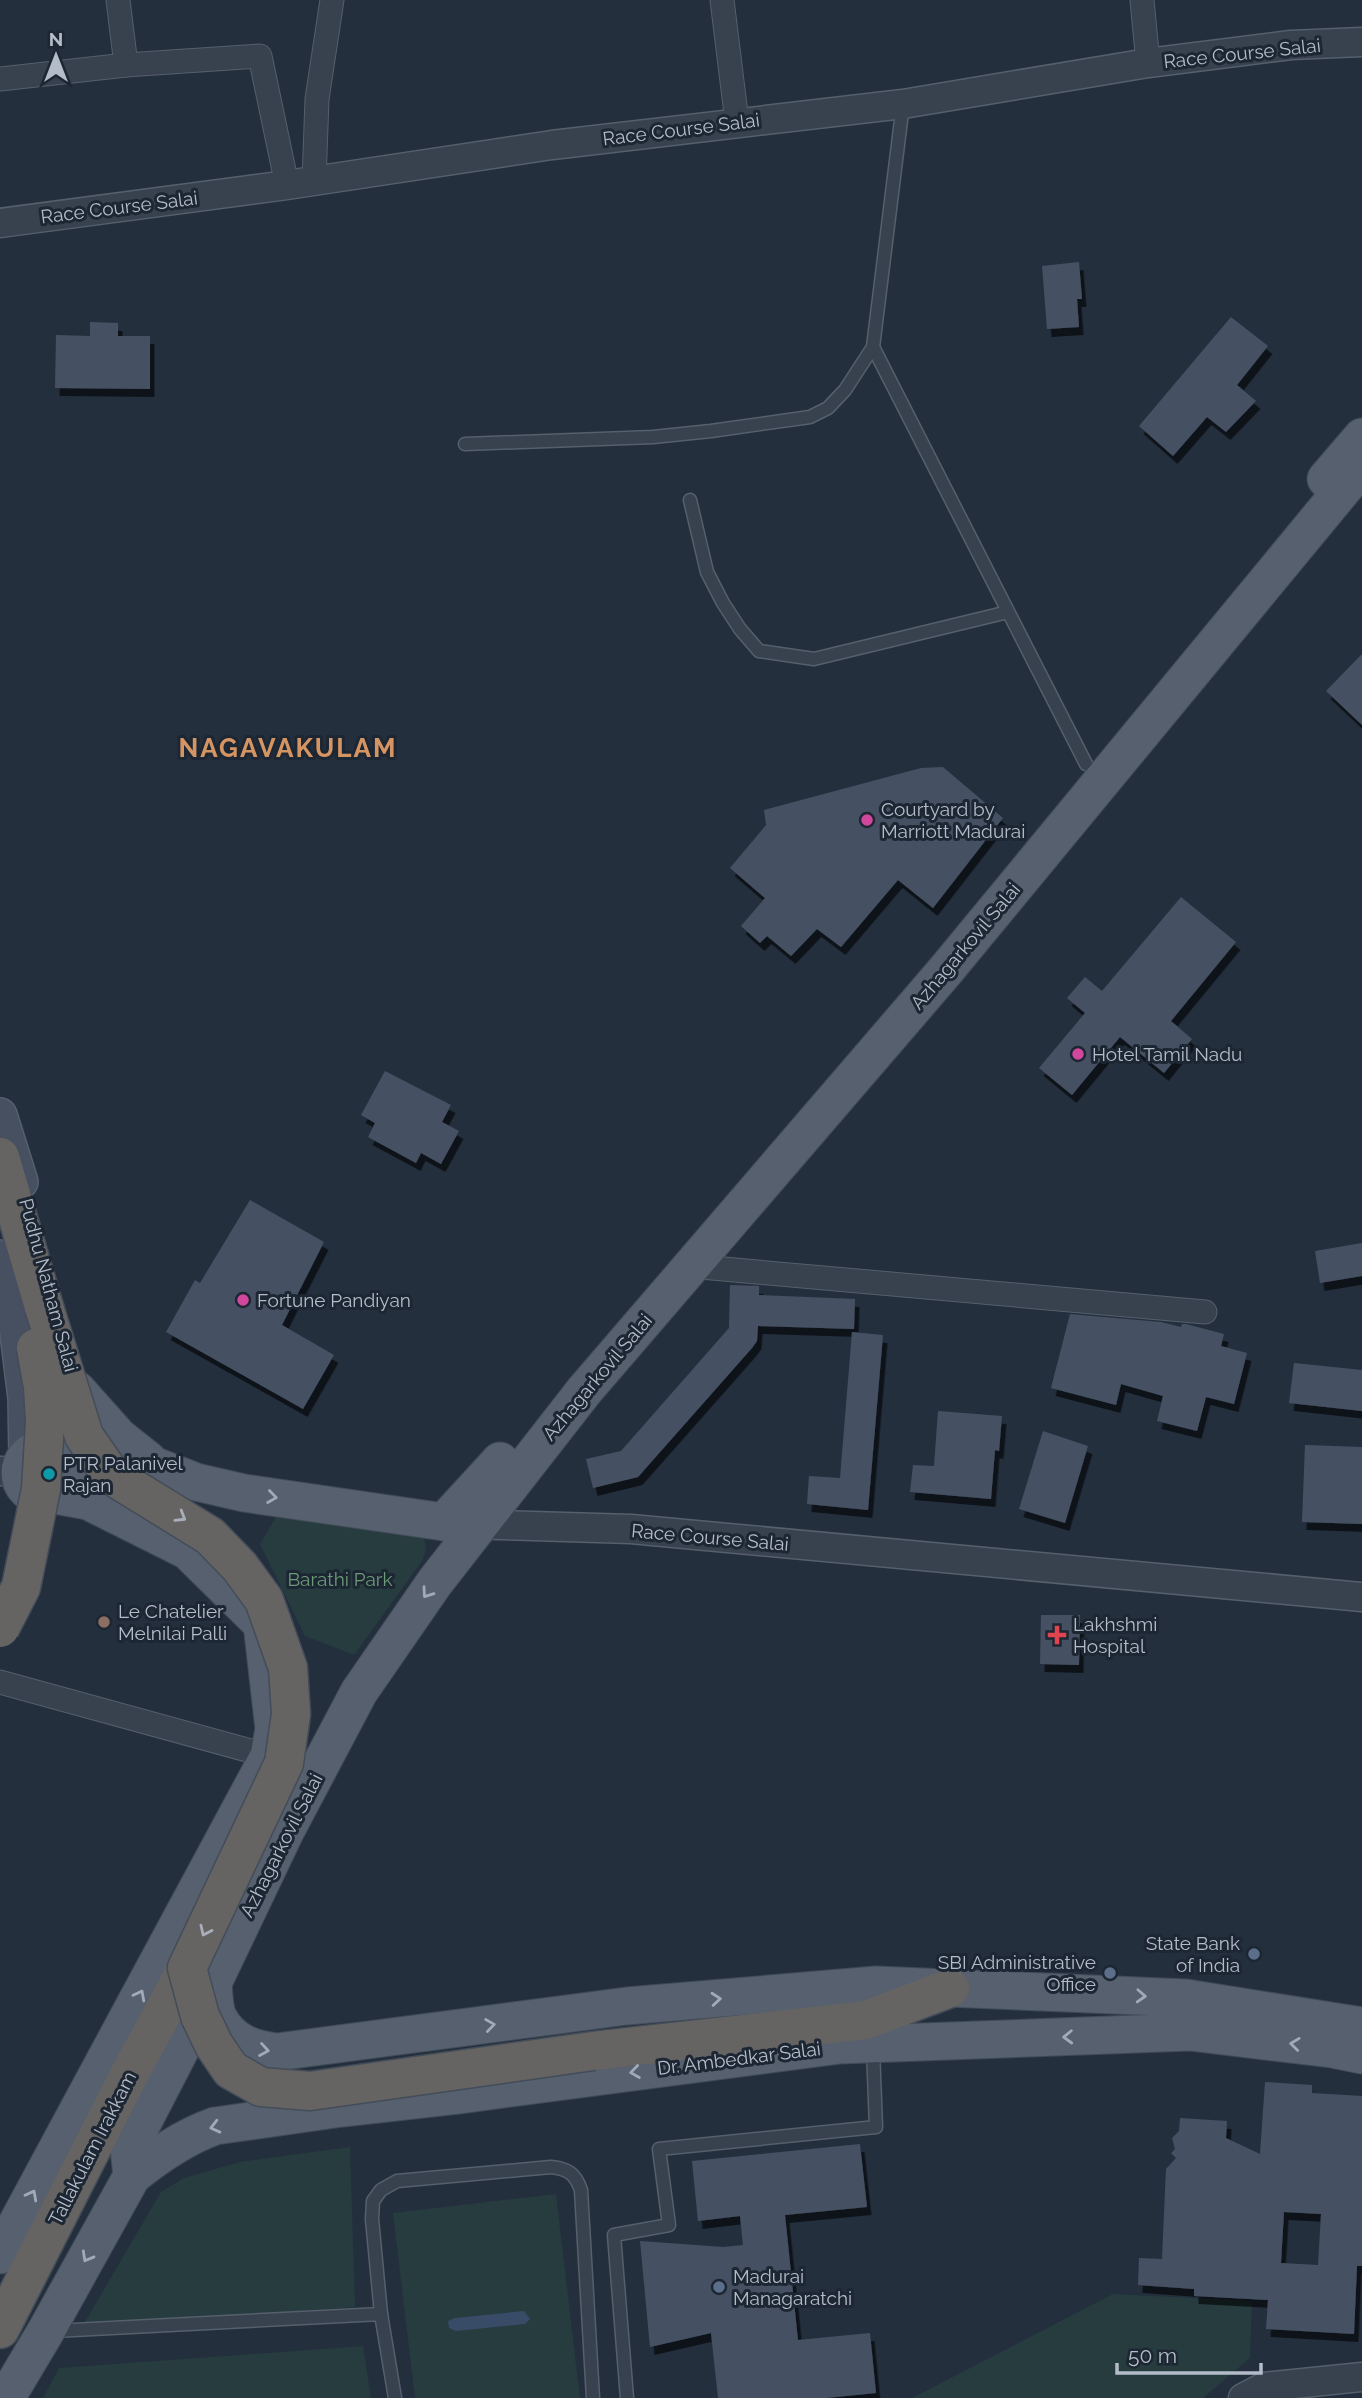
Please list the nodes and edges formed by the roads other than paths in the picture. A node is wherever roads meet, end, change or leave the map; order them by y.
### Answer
1 (118, 0) edge
2 (332, 0) edge
3 (722, 0) edge
4 (1142, 0) edge
5 (1362, 42) edge
6 (1148, 63) junction
7 (126, 65) junction
8 (0, 79) edge
9 (903, 104) junction
10 (737, 122) junction
11 (300, 183) junction
12 (0, 223) edge
13 (873, 347) junction
14 (1362, 437) edge
15 (465, 444) dead end
16 (1362, 466) edge
17 (690, 500) dead end
18 (1008, 612) junction
19 (1094, 773) junction
20 (0, 1115) edge
21 (0, 1157) edge
22 (0, 1212) edge
23 (0, 1257) edge
24 (690, 1266) junction
25 (1205, 1312) dead end
26 (77, 1390) junction
27 (155, 1466) junction
28 (36, 1471) edge
29 (461, 1524) junction
30 (0, 1584) edge
31 (1362, 1597) edge
32 (0, 1628) edge
33 (0, 1682) edge
34 (269, 1756) junction
35 (200, 1976) junction
36 (950, 1988) junction
37 (1362, 2026) edge
38 (873, 2045) junction
39 (1362, 2055) edge
40 (132, 2176) junction
41 (0, 2255) edge
42 (381, 2314) junction
43 (0, 2329) edge
44 (46, 2331) junction
45 (1362, 2377) edge
46 (6, 2398) edge
47 (395, 2398) edge
48 (593, 2398) edge
49 (627, 2398) edge
50 (1243, 2398) edge

1 - 7 street
2 - 11 street
3 - 10 street
4 - 6 street
5 - 6 street, Race Course Salai
6 - 9 street, Race Course Salai
7 - 8 street
7 - 11 street
9 - 10 street, Race Course Salai
9 - 13 lane
10 - 11 street, Race Course Salai
11 - 12 street, Race Course Salai
13 - 15 lane
13 - 18 lane
14 - 19 main road, Azhagarkovil Salai
16 - 19 main road, Azhagarkovil Salai
17 - 18 lane
18 - 19 lane
19 - 24 main road, Azhagarkovil Salai
19 - 29 main road, Azhagarkovil Salai
20 - 26 main road, Pudhu Natham Salai
21 -> 35 highway, Tallakulam Irakkam, bridge
22 - 32 highway, bridge
23 - 28 main road, Pudhu Natham Salai
24 - 25 street
24 - 29 main road, Azhagarkovil Salai
26 - 27 main road
26 - 28 main road, Pudhu Natham Salai
27 - 28 main road, Race Course Salai
27 -> 29 main road, Race Course Salai
28 - 30 main road
28 - 34 main road
29 - 31 street, Race Course Salai
29 -> 35 main road, Azhagarkovil Salai
33 - 34 street
41 -> 34 main road
35 -> 36 main road
35 - 36 highway, bridge
35 - 40 main road, Azhagarkovil Salai
35 - 43 highway, Tallakulam Irakkam
36 -> 37 main road
39 -> 38 main road, Dr. Ambedkar Salai
38 -> 40 main road, Dr. Ambedkar Salai
38 - 49 lane
40 -> 44 main road, Azhagarkovil Salai
42 - 44 lane
42 - 47 lane
42 - 48 lane
44 - 46 main road, Azhagarkovil Salai
45 - 50 street

